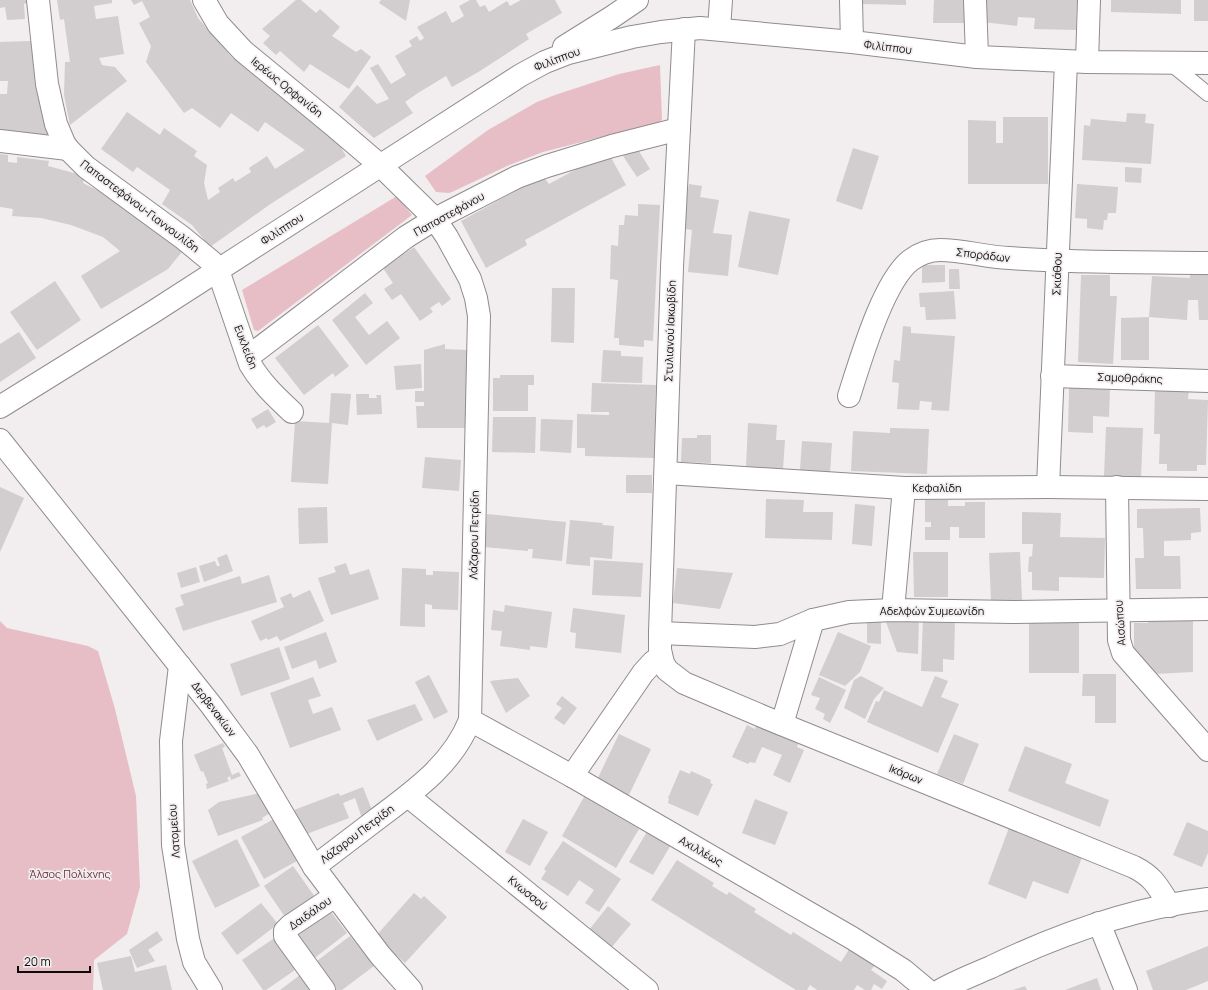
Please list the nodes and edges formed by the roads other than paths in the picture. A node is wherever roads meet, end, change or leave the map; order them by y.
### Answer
1 (38, 0) edge
2 (204, 0) edge
3 (637, 0) edge
4 (721, 0) edge
5 (851, 0) edge
6 (975, 0) edge
7 (1089, 0) edge
8 (684, 29) junction
9 (719, 29) junction
10 (852, 42) junction
11 (976, 57) junction
12 (1076, 62) junction
13 (1170, 63) junction
14 (1208, 63) edge
15 (534, 67) junction
16 (1208, 94) edge
17 (679, 129) junction
18 (0, 141) edge
19 (68, 149) junction
20 (381, 166) junction
21 (435, 219) junction
22 (1057, 260) junction
23 (1208, 263) edge
24 (218, 271) junction
25 (248, 357) junction
26 (1052, 376) junction
27 (1208, 381) edge
28 (849, 396) dead end
29 (0, 407) edge
30 (292, 412) dead end
31 (0, 440) edge
32 (666, 473) junction
33 (1048, 487) junction
34 (1116, 487) junction
35 (904, 488) junction
36 (1208, 489) edge
37 (1208, 609) edge
38 (893, 610) junction
39 (1119, 610) junction
40 (813, 620) junction
41 (660, 632) junction
42 (661, 656) junction
43 (180, 666) junction
44 (470, 720) junction
45 (782, 724) junction
46 (1208, 750) edge
47 (572, 776) junction
48 (408, 796) junction
49 (314, 867) junction
50 (335, 896) junction
51 (1208, 899) edge
52 (1170, 906) junction
53 (1099, 923) junction
54 (211, 990) edge
55 (324, 990) edge
56 (411, 990) edge
57 (647, 990) edge
58 (927, 990) edge
59 (941, 990) edge
60 (1126, 990) edge

1 - 19 street, Παπαστεφάνου-Γιαννουλίδη
2 - 20 street, Ιερέως Ορφανίδη
3 - 15 street
4 - 9 street
5 - 10 street
6 - 11 street
7 - 12 street, Σκιάθου
8 - 9 street, Φιλίππου
8 - 15 street, Φιλίππου
8 - 17 street, Στυλιανού Ιακωβίδη
9 - 10 street, Φιλίππου
10 - 11 street, Φιλίππου
11 - 12 street, Φιλίππου
12 - 13 street, Φιλίππου
12 - 22 street, Σκιάθου
13 - 14 street, Φιλίππου
13 - 16 lane
15 - 20 street, Φιλίππου
17 - 21 street, Παπαστεφάνου
17 - 32 street, Στυλιανού Ιακωβίδη
18 - 19 street
19 - 24 street, Παπαστεφάνου-Γιαννουλίδη
20 - 21 street, Λάζαρου Πετρίδη
20 - 24 street, Φιλίππου
21 - 25 street, Παπαστεφάνου
21 - 44 street, Λάζαρου Πετρίδη
22 - 23 street, Σποράδων
22 - 26 street, Σκιάθου
22 - 28 street, Σποράδων
24 - 25 street, Ευκλείδη
24 - 29 street, Φιλίππου
25 - 30 street, Ευκλείδη
26 - 27 street, Σαμοθράκης
26 - 33 street, Σκιάθου
31 - 43 street, Δερβενακίων
32 - 35 street, Κεφαλίδη
32 - 41 street, Στυλιανού Ιακωβίδη
33 - 34 street, Κεφαλίδη
33 - 35 street, Κεφαλίδη
34 - 36 street, Κεφαλίδη
34 - 39 street, Αισώπου
35 - 38 street
37 - 39 street, Αδελφών Συμεωνίδη
38 - 39 street, Αδελφών Συμεωνίδη
38 - 40 street, Αδελφών Συμεωνίδη
39 - 46 street, Αισώπου
40 - 41 street, Αδελφών Συμεωνίδη
40 - 45 street
41 - 42 street, Ικάρων
42 - 45 street, Ικάρων
42 - 47 street
43 - 49 street, Δερβενακίων
43 - 54 street, Λατομείου
44 - 47 street, Αχιλλέως
44 - 48 street, Λάζαρου Πετρίδη
45 - 52 street, Ικάρων
47 - 58 street, Αχιλλέως
48 - 49 street, Λάζαρου Πετρίδη
48 - 57 street, Κνωσσού
49 - 50 street, Δερβενακίων
50 - 55 street, Δαιδάλου
50 - 56 street, Δερβενακίων
51 - 52 street
52 - 53 street
53 - 59 street
53 - 60 street

